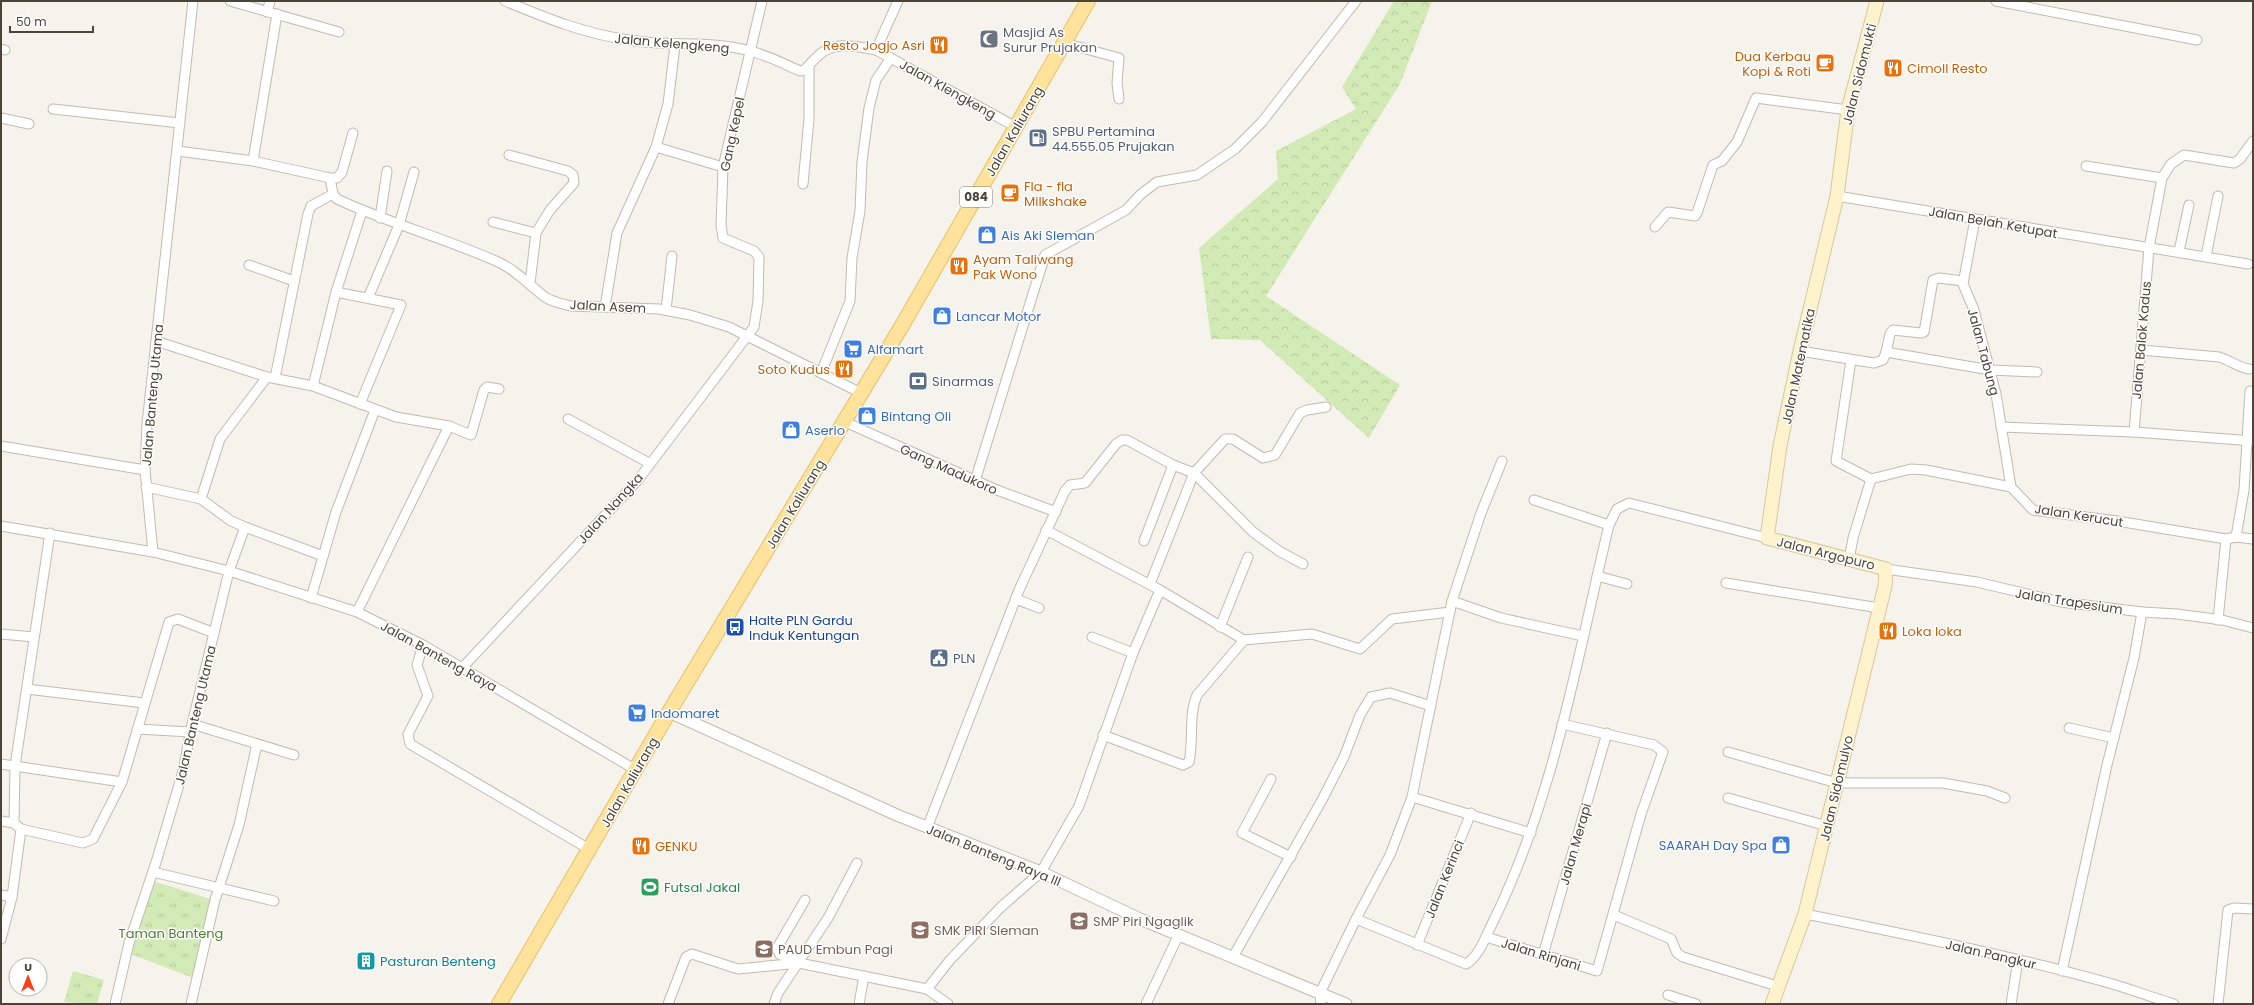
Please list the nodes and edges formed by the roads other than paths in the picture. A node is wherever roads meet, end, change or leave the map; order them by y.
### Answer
1 (193, 1) edge
2 (230, 1) edge
3 (270, 1) edge
4 (505, 1) edge
5 (762, 1) edge
6 (898, 1) edge
7 (1088, 1) edge
8 (1356, 1) edge
9 (1877, 1) edge
10 (1996, 1) edge
11 (267, 12) junction
12 (277, 14) junction
13 (339, 32) dead end
14 (2197, 40) dead end
15 (1064, 43) junction
16 (675, 44) junction
17 (876, 50) junction
18 (750, 51) junction
19 (891, 58) junction
20 (809, 66) junction
21 (1119, 99) dead end
22 (53, 109) dead end
23 (1848, 110) junction
24 (1, 118) edge
25 (180, 123) junction
26 (29, 124) dead end
27 (1016, 127) junction
28 (353, 133) dead end
29 (2253, 141) edge
30 (656, 147) junction
31 (178, 151) junction
32 (509, 156) dead end
33 (253, 161) junction
34 (2086, 166) dead end
35 (723, 167) junction
36 (387, 171) dead end
37 (414, 172) dead end
38 (330, 178) junction
39 (2162, 178) junction
40 (803, 184) dead end
41 (333, 194) junction
42 (1837, 196) junction
43 (2218, 196) dead end
44 (2189, 205) dead end
45 (362, 210) junction
46 (380, 218) junction
47 (1975, 219) junction
48 (493, 222) dead end
49 (399, 225) junction
50 (1655, 227) dead end
51 (536, 233) junction
52 (2149, 248) junction
53 (2179, 251) junction
54 (672, 256) dead end
55 (2206, 256) junction
56 (2248, 264) dead end
57 (249, 265) dead end
58 (294, 281) junction
59 (1963, 281) junction
60 (533, 286) junction
61 (336, 292) junction
62 (368, 298) junction
63 (606, 307) junction
64 (666, 310) junction
65 (746, 337) junction
66 (156, 340) junction
67 (2141, 350) junction
68 (1800, 351) junction
69 (1886, 352) junction
70 (1851, 360) junction
71 (2249, 369) dead end
72 (1990, 370) junction
73 (2037, 372) dead end
74 (821, 373) junction
75 (271, 378) junction
76 (313, 386) junction
77 (498, 389) dead end
78 (2250, 391) dead end
79 (861, 393) junction
80 (360, 404) junction
81 (1326, 407) dead end
82 (375, 410) junction
83 (568, 419) dead end
84 (845, 422) junction
85 (449, 426) junction
86 (2001, 427) junction
87 (2134, 432) junction
88 (2249, 441) edge
89 (1, 446) edge
90 (1502, 461) dead end
91 (649, 463) junction
92 (1173, 465) junction
93 (145, 470) junction
94 (1194, 474) junction
95 (1871, 479) junction
96 (975, 481) junction
97 (146, 486) junction
98 (2011, 487) junction
99 (201, 499) junction
100 (1534, 500) dead end
101 (1056, 512) junction
102 (1609, 525) junction
103 (1, 526) edge
104 (245, 527) junction
105 (1046, 530) junction
106 (50, 533) junction
107 (2236, 537) junction
108 (1767, 538) junction
109 (2226, 539) junction
110 (2253, 539) edge
111 (1144, 541) dead end
112 (153, 552) junction
113 (323, 556) junction
114 (1248, 557) dead end
115 (1849, 560) junction
116 (1303, 564) dead end
117 (1886, 569) junction
118 (229, 571) junction
119 (1597, 576) junction
120 (1726, 583) dead end
121 (1150, 584) junction
122 (1627, 584) dead end
123 (1160, 590) junction
124 (311, 598) junction
125 (1016, 599) junction
126 (1452, 602) junction
127 (1039, 608) dead end
128 (1879, 608) junction
129 (358, 612) junction
130 (1450, 612) junction
131 (2142, 612) junction
132 (2218, 620) junction
133 (1220, 627) junction
134 (2253, 628) edge
135 (214, 633) junction
136 (1, 634) edge
137 (1583, 636) junction
138 (34, 637) junction
139 (1092, 637) dead end
140 (1244, 640) junction
141 (423, 645) junction
142 (1134, 653) junction
143 (462, 668) junction
144 (26, 689) junction
145 (144, 703) junction
146 (1431, 706) junction
147 (669, 712) junction
148 (1562, 724) junction
149 (192, 728) junction
150 (2069, 728) dead end
151 (137, 729) junction
152 (1607, 734) junction
153 (1103, 736) junction
154 (2114, 738) junction
155 (257, 744) junction
156 (1728, 752) dead end
157 (294, 755) dead end
158 (1, 764) edge
159 (15, 766) junction
160 (636, 770) junction
161 (1271, 779) dead end
162 (122, 782) junction
163 (1837, 783) junction
164 (1412, 797) junction
165 (1728, 798) dead end
166 (2005, 798) dead end
167 (1471, 813) junction
168 (1, 821) edge
169 (17, 826) junction
170 (1827, 826) junction
171 (927, 828) junction
172 (1531, 833) junction
173 (589, 849) junction
174 (1291, 857) junction
175 (857, 863) dead end
176 (153, 872) junction
177 (1041, 872) junction
178 (218, 888) junction
179 (1, 894) edge
180 (12, 897) junction
181 (805, 900) dead end
182 (274, 902) dead end
183 (2253, 909) edge
184 (1805, 914) junction
185 (1614, 915) junction
186 (1356, 920) junction
187 (1174, 932) junction
188 (1486, 937) junction
189 (1, 939) edge
190 (1417, 945) junction
191 (1543, 955) junction
192 (1233, 957) junction
193 (2018, 960) junction
194 (800, 962) junction
195 (2062, 971) junction
196 (864, 976) junction
197 (1777, 986) junction
198 (927, 989) junction
199 (1668, 996) dead end
200 (1321, 999) edge
201 (115, 1004) edge
202 (191, 1004) edge
203 (499, 1004) edge
204 (668, 1004) edge
205 (774, 1004) edge
206 (859, 1004) edge
207 (948, 1004) edge
208 (1146, 1004) edge
209 (1346, 1004) edge
210 (1696, 1004) edge
211 (1772, 1004) edge
212 (2011, 1004) edge
213 (2174, 1004) edge
214 (2218, 1004) edge

1 - 25 street, Jalan Banteng Utama
2 - 11 street
3 - 11 street
4 - 16 street, Jalan Kelengkeng
5 - 18 street, Gang Kepel
6 - 17 street
7 - 15 main road, Jalan Kaliurang / 084
8 - 96 street
9 - 23 main road, Jalan Sidomukti
10 - 14 street
11 - 12 street
12 - 13 street
12 - 33 street
15 - 21 street
15 - 27 main road, Jalan Kaliurang / 084
16 - 18 street, Jalan Kelengkeng
16 - 30 street
17 - 19 street, Jalan Klengkeng
17 - 20 street, Jalan Klengkeng
18 - 20 street
18 - 35 street, Gang Kepel
19 - 27 street, Jalan Klengkeng
19 - 74 street
20 - 40 street
22 - 25 street
23 - 42 main road, Jalan Sidomukti
23 - 50 street
24 - 26 street
25 - 31 street, Jalan Banteng Utama
27 - 79 main road, Jalan Kaliurang / 084
28 - 38 street
29 - 39 street
30 - 35 street
30 - 63 street
31 - 33 street
31 - 66 street, Jalan Banteng Utama
32 - 51 street
33 - 38 street
34 - 39 street
35 - 65 street, Gang Kepel
36 - 46 street
37 - 49 street
38 - 41 street
39 - 52 street, Jalan Balok Kadus
41 - 45 street, Jalan Asem
41 - 58 street
42 - 47 street, Jalan Belah Ketupat
42 - 68 main road, Jalan Matematika
43 - 55 street
44 - 53 street
45 - 46 street, Jalan Asem
45 - 61 street
46 - 49 street, Jalan Asem
47 - 52 street, Jalan Belah Ketupat
47 - 59 street
48 - 51 street
49 - 60 street, Jalan Asem
49 - 62 street
51 - 60 street
52 - 53 street, Jalan Belah Ketupat
52 - 67 street, Jalan Balok Kadus
53 - 55 street, Jalan Belah Ketupat
54 - 64 street
55 - 56 street, Jalan Belah Ketupat
57 - 58 street
58 - 75 street
59 - 69 street
59 - 72 street, Jalan Tabung
60 - 63 street, Jalan Asem
61 - 62 street
61 - 76 street
62 - 80 street
63 - 64 street, Jalan Asem
64 - 65 street, Jalan Asem
65 - 74 street, Jalan Asem
65 - 91 street, Jalan Nangka
66 - 75 street
66 - 93 street, Jalan Banteng Utama
67 - 71 street
67 - 87 street, Jalan Balok Kadus
68 - 70 street
68 - 108 main road, Jalan Matematika
69 - 70 street
69 - 72 street
70 - 95 street
72 - 73 street
72 - 86 street, Jalan Tabung
74 - 79 street, Jalan Asem
75 - 76 street
75 - 99 street
76 - 80 street
77 - 85 street
78 - 88 street
79 - 84 main road, Jalan Kaliurang / 084
80 - 82 street
81 - 94 street
82 - 85 street
82 - 113 street
83 - 91 street
84 - 96 street, Gang Madukoro
84 - 147 main road, Jalan Kaliurang / 084
85 - 129 street
86 - 87 street
86 - 98 street, Jalan Tabung
87 - 88 street
88 - 107 street
89 - 93 street
90 - 126 street
91 - 143 street, Jalan Nangka
92 - 94 street
92 - 101 street
92 - 111 street
93 - 97 street, Jalan Banteng Utama
94 - 116 street
94 - 121 street
95 - 98 street
95 - 115 street
96 - 101 street, Gang Madukoro
97 - 99 street
97 - 112 street, Jalan Banteng Utama
98 - 109 street, Jalan Kerucut
99 - 104 street
100 - 102 street
101 - 105 street
102 - 108 street
102 - 119 street
103 - 106 street
104 - 113 street
104 - 118 street, Jalan Banteng Utama
105 - 121 street
105 - 125 street
106 - 112 street
106 - 138 street
107 - 109 street, Jalan Kerucut
107 - 110 street, Jalan Kerucut
108 - 115 main road, Jalan Argopuro
109 - 132 street
112 - 118 street
113 - 124 street
114 - 133 street
115 - 117 main road, Jalan Argopuro
117 - 128 main road, Jalan Sidomulyo
117 - 131 street, Jalan Trapesium
118 - 124 street, Jalan Banteng Raya
118 - 135 street, Jalan Banteng Utama
119 - 122 street
119 - 137 street
120 - 128 street
121 - 123 street
123 - 133 street
123 - 142 street
124 - 129 street, Jalan Banteng Raya
125 - 127 street
125 - 171 street
126 - 130 street
126 - 137 street
128 - 163 main road, Jalan Sidomulyo
129 - 141 street, Jalan Banteng Raya
130 - 140 street
130 - 146 street
131 - 132 street, Jalan Trapesium
131 - 154 street
132 - 134 street, Jalan Trapesium
133 - 140 street
135 - 145 street
135 - 149 street, Jalan Banteng Utama
136 - 138 street
137 - 148 street
138 - 144 street
139 - 142 street
140 - 153 street
141 - 143 street, Jalan Banteng Raya
141 - 173 street
142 - 153 street
143 - 160 street, Jalan Banteng Raya
144 - 145 street
144 - 159 street
145 - 151 street
146 - 164 street
146 - 174 street
147 - 160 main road, Jalan Kaliurang / 084
147 - 171 street, Jalan Banteng Raya III
148 - 152 street
148 - 172 street
149 - 151 street
149 - 155 street
149 - 176 street, Jalan Banteng Utama
150 - 154 street
151 - 162 street
152 - 185 street
152 - 191 street, Jalan Merapi
153 - 177 street
154 - 195 street
155 - 157 street
155 - 178 street
156 - 163 street
158 - 159 street
159 - 162 street
159 - 169 street
160 - 173 main road, Jalan Kaliurang / 084
161 - 174 street
162 - 169 street
163 - 166 street
163 - 170 main road, Jalan Sidomulyo
164 - 167 street
164 - 186 street
165 - 170 street
167 - 172 street
167 - 190 street, Jalan Kerinci
168 - 169 street
169 - 180 street
170 - 184 main road, Jalan Sidomulyo
171 - 177 street, Jalan Banteng Raya III
172 - 188 street
173 - 203 main road, Jalan Kaliurang / 084
174 - 192 street
175 - 194 street
176 - 178 street
176 - 201 street, Jalan Banteng Utama
177 - 187 street, Jalan Banteng Raya III
177 - 198 street
178 - 182 street
178 - 202 street
179 - 180 street
180 - 189 street
181 - 194 street
183 - 214 street
184 - 193 street, Jalan Pangkur
184 - 197 main road, Jalan Sidomulyo
185 - 191 street, Jalan Rinjani
185 - 197 street
186 - 190 street
186 - 200 street
187 - 192 street, Jalan Banteng Raya III
187 - 208 street
188 - 190 street
188 - 191 street, Jalan Rinjani
192 - 200 street, Jalan Banteng Raya III
193 - 195 street, Jalan Pangkur
193 - 212 street
194 - 196 street
194 - 204 street
194 - 205 street
195 - 213 street, Jalan Pangkur
196 - 198 street
196 - 206 street
197 - 211 main road, Jalan Sidomulyo
198 - 207 street
199 - 210 street
200 - 209 street, Jalan Banteng Raya III

